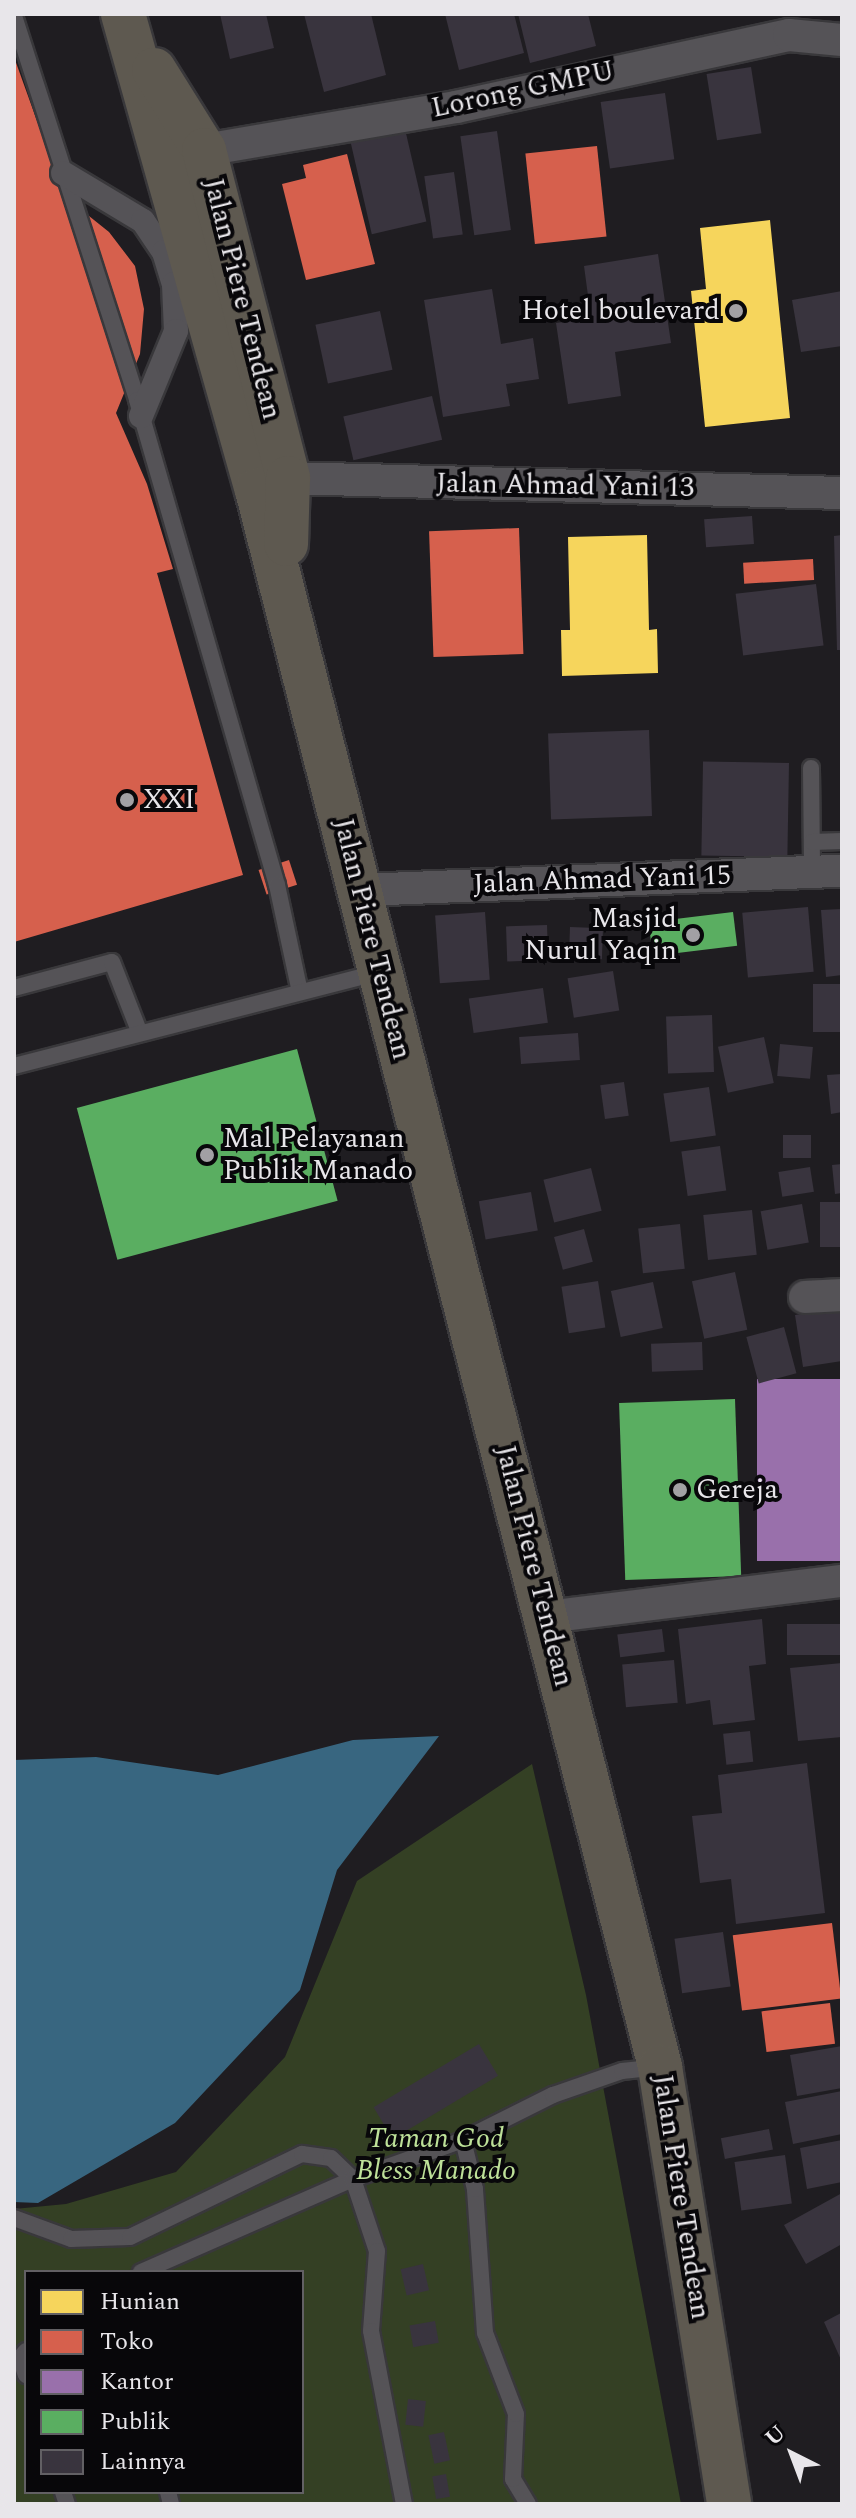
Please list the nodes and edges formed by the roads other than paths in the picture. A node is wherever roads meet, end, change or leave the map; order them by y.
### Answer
1 (14, 16) edge
2 (126, 21) edge
3 (783, 24) edge
4 (842, 40) edge
5 (179, 162) junction
6 (63, 173) junction
7 (143, 221) junction
8 (176, 331) junction
9 (223, 361) junction
10 (141, 416) junction
11 (288, 478) junction
12 (842, 493) edge
13 (293, 638) junction
14 (811, 768) dead end
15 (842, 841) edge
16 (822, 862) edge
17 (361, 890) junction
18 (380, 972) junction
19 (14, 988) edge
20 (300, 992) junction
21 (139, 1031) junction
22 (14, 1066) edge
23 (842, 1295) edge
24 (805, 1297) dead end
25 (842, 1581) edge
26 (547, 1617) junction
27 (641, 2069) junction
28 (463, 2140) junction
29 (353, 2179) junction
30 (14, 2218) edge
31 (146, 2270) edge
32 (404, 2504) edge
33 (528, 2504) edge
34 (729, 2504) edge

1 - 6 lane
2 - 5 highway
3 - 4 street, Lorong GMPU
3 - 5 street, Lorong GMPU
5 - 7 street
5 - 9 highway, Jalan Piere Tendean
5 - 11 highway, Jalan Piere Tendean
6 - 7 street
6 - 10 lane
7 - 8 street
8 - 9 street
8 - 10 street
9 - 13 highway, Jalan Piere Tendean
10 - 20 lane
11 - 12 street, Jalan Ahmad Yani 13
11 - 13 highway, Jalan Piere Tendean
13 - 17 highway, Jalan Piere Tendean
14 - 16 lane
15 - 16 lane
16 - 17 street, Jalan Ahmad Yani 15
17 - 18 highway, Jalan Piere Tendean
18 - 20 lane
18 - 26 highway, Jalan Piere Tendean
19 - 21 lane
20 - 21 lane
21 - 22 lane
23 - 24 street
25 - 26 street
26 - 27 highway, Jalan Piere Tendean
27 - 28 lane
27 - 34 highway, Jalan Piere Tendean
28 - 29 lane
28 - 33 lane
29 - 30 lane
29 - 31 lane
29 - 32 lane

